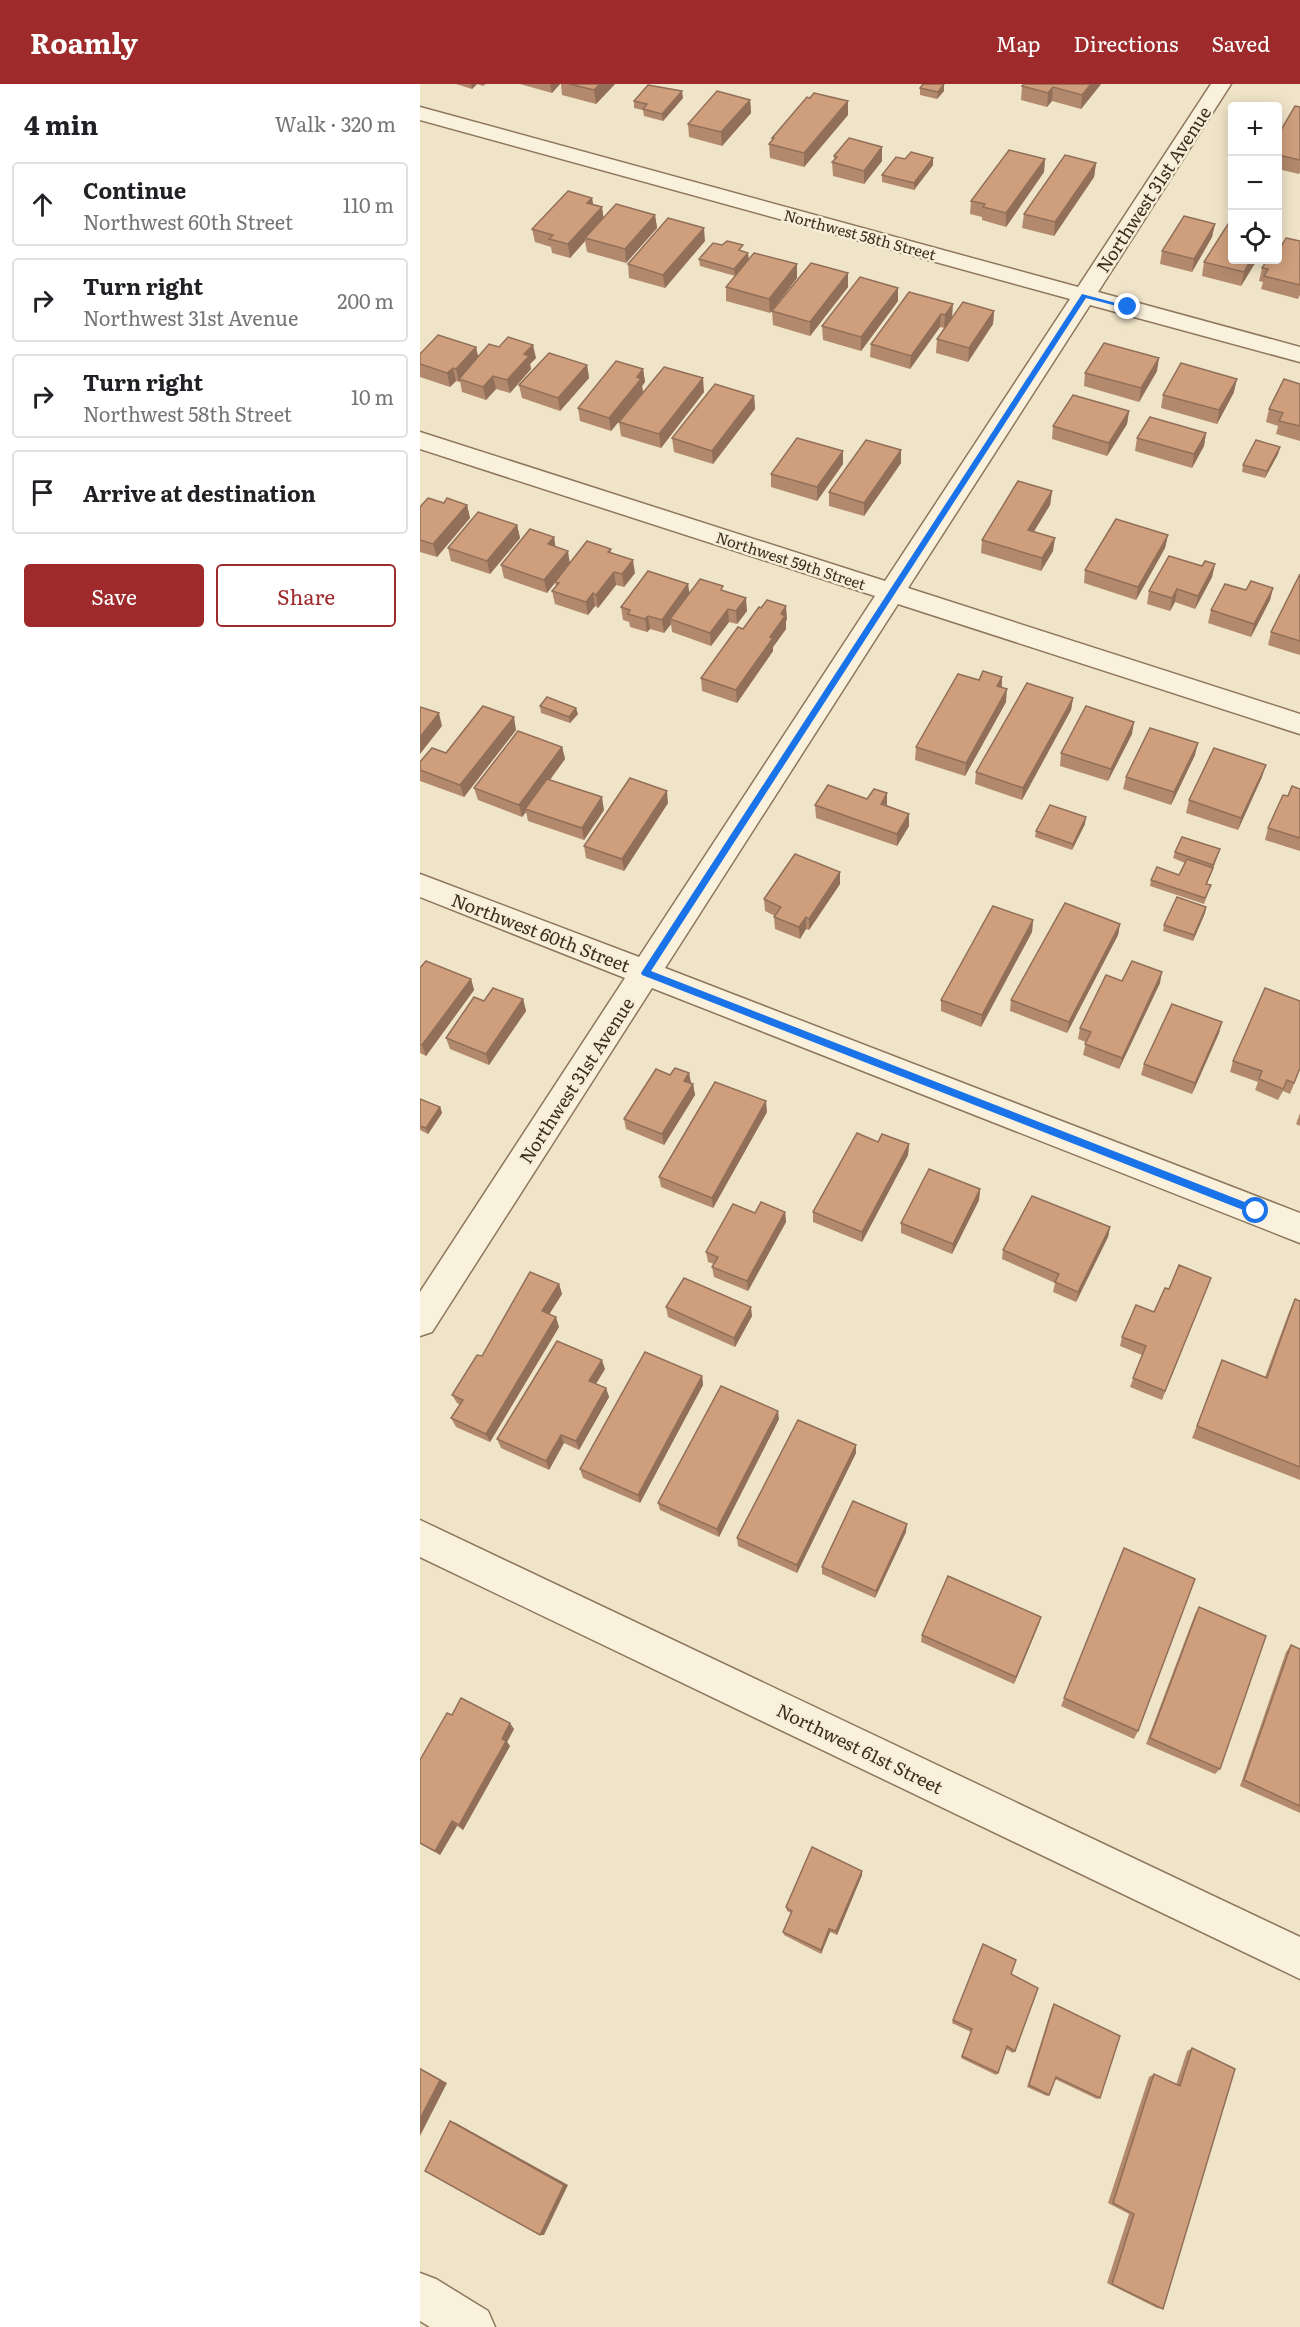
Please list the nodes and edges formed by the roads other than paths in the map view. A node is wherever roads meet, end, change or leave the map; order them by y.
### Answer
1 (1221, 84) edge
2 (420, 113) edge
3 (1084, 295) junction
4 (1300, 355) edge
5 (420, 440) edge
6 (892, 592) junction
7 (1300, 724) edge
8 (420, 885) edge
9 (645, 973) junction
10 (1300, 1228) edge
11 (420, 1321) edge
12 (420, 1538) edge
13 (1300, 1958) edge
14 (420, 2295) edge
15 (472, 2327) edge

1 - 3 street, Northwest 31st Avenue
2 - 3 street, Northwest 58th Street
3 - 4 street, Northwest 58th Street
3 - 6 street, Northwest 31st Avenue
5 - 6 street, Northwest 59th Street
6 - 7 street, Northwest 59th Street
6 - 9 street, Northwest 31st Avenue
8 - 9 street, Northwest 60th Street
9 - 10 street, Northwest 60th Street
9 - 11 street, Northwest 31st Avenue
12 - 13 street, Northwest 61st Street
14 - 15 street

